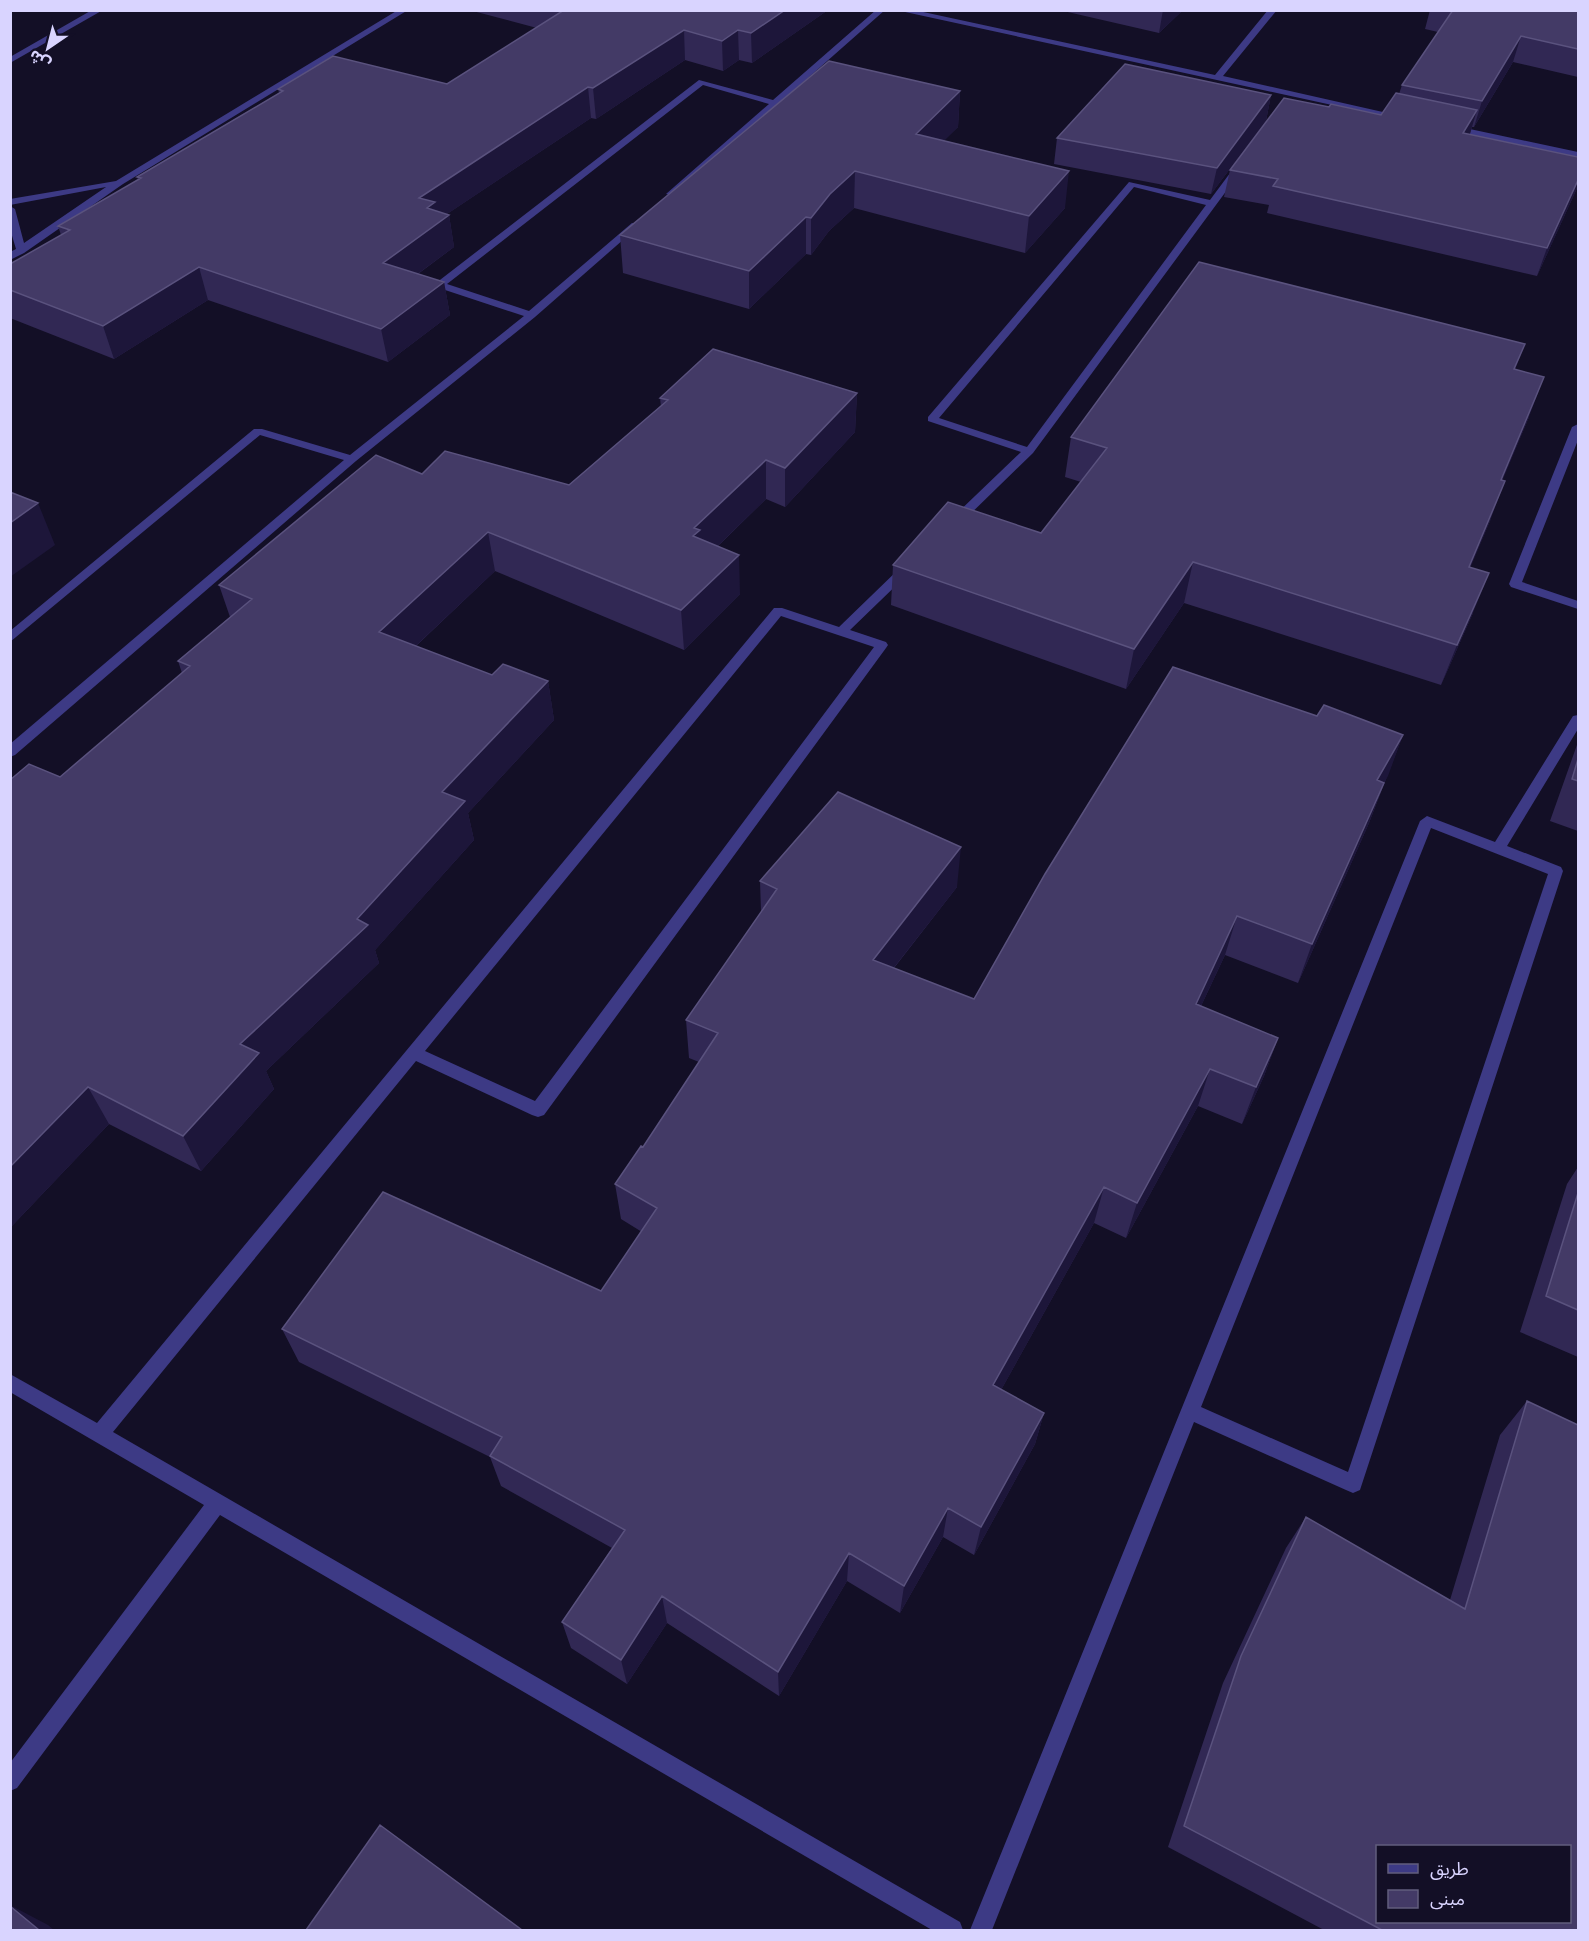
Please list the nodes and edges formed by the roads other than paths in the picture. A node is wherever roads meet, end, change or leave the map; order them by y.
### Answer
1 (99, 10) edge
2 (404, 10) edge
3 (881, 10) edge
4 (900, 10) edge
5 (1273, 10) edge
6 (10, 61) edge
7 (1217, 78) junction
8 (775, 103) junction
9 (1407, 119) edge
10 (1441, 126) edge
11 (1578, 155) edge
12 (1246, 158) edge
13 (120, 182) junction
14 (666, 197) edge
15 (10, 202) edge
16 (1212, 203) junction
17 (10, 209) edge
18 (639, 221) edge
19 (21, 251) junction
20 (10, 257) edge
21 (531, 315) junction
22 (1578, 427) edge
23 (1029, 451) junction
24 (352, 459) junction
25 (944, 533) edge
26 (918, 558) edge
27 (1578, 605) edge
28 (841, 632) junction
29 (10, 638) edge
30 (1578, 719) edge
31 (10, 752) edge
32 (1498, 849) junction
33 (415, 1053) junction
34 (10, 1382) edge
35 (1190, 1411) junction
36 (100, 1433) junction
37 (218, 1502) junction
38 (10, 1781) edge
39 (952, 1930) edge
40 (981, 1930) edge

1 - 6 street
2 - 13 street
3 - 8 street
4 - 7 street
5 - 7 street
7 - 9 street
8 - 14 street
8 - 21 street
10 - 11 street
12 - 16 street
13 - 15 street
13 - 19 street
16 - 23 street
16 - 23 street
17 - 19 street
18 - 21 street
19 - 20 street
21 - 24 street
22 - 27 street
23 - 25 street
24 - 29 street
24 - 31 street
26 - 28 street
28 - 33 street
28 - 33 street
30 - 32 street
32 - 35 street
32 - 35 street
33 - 36 street
34 - 36 street
35 - 40 street
36 - 37 street
37 - 38 street
37 - 39 street

